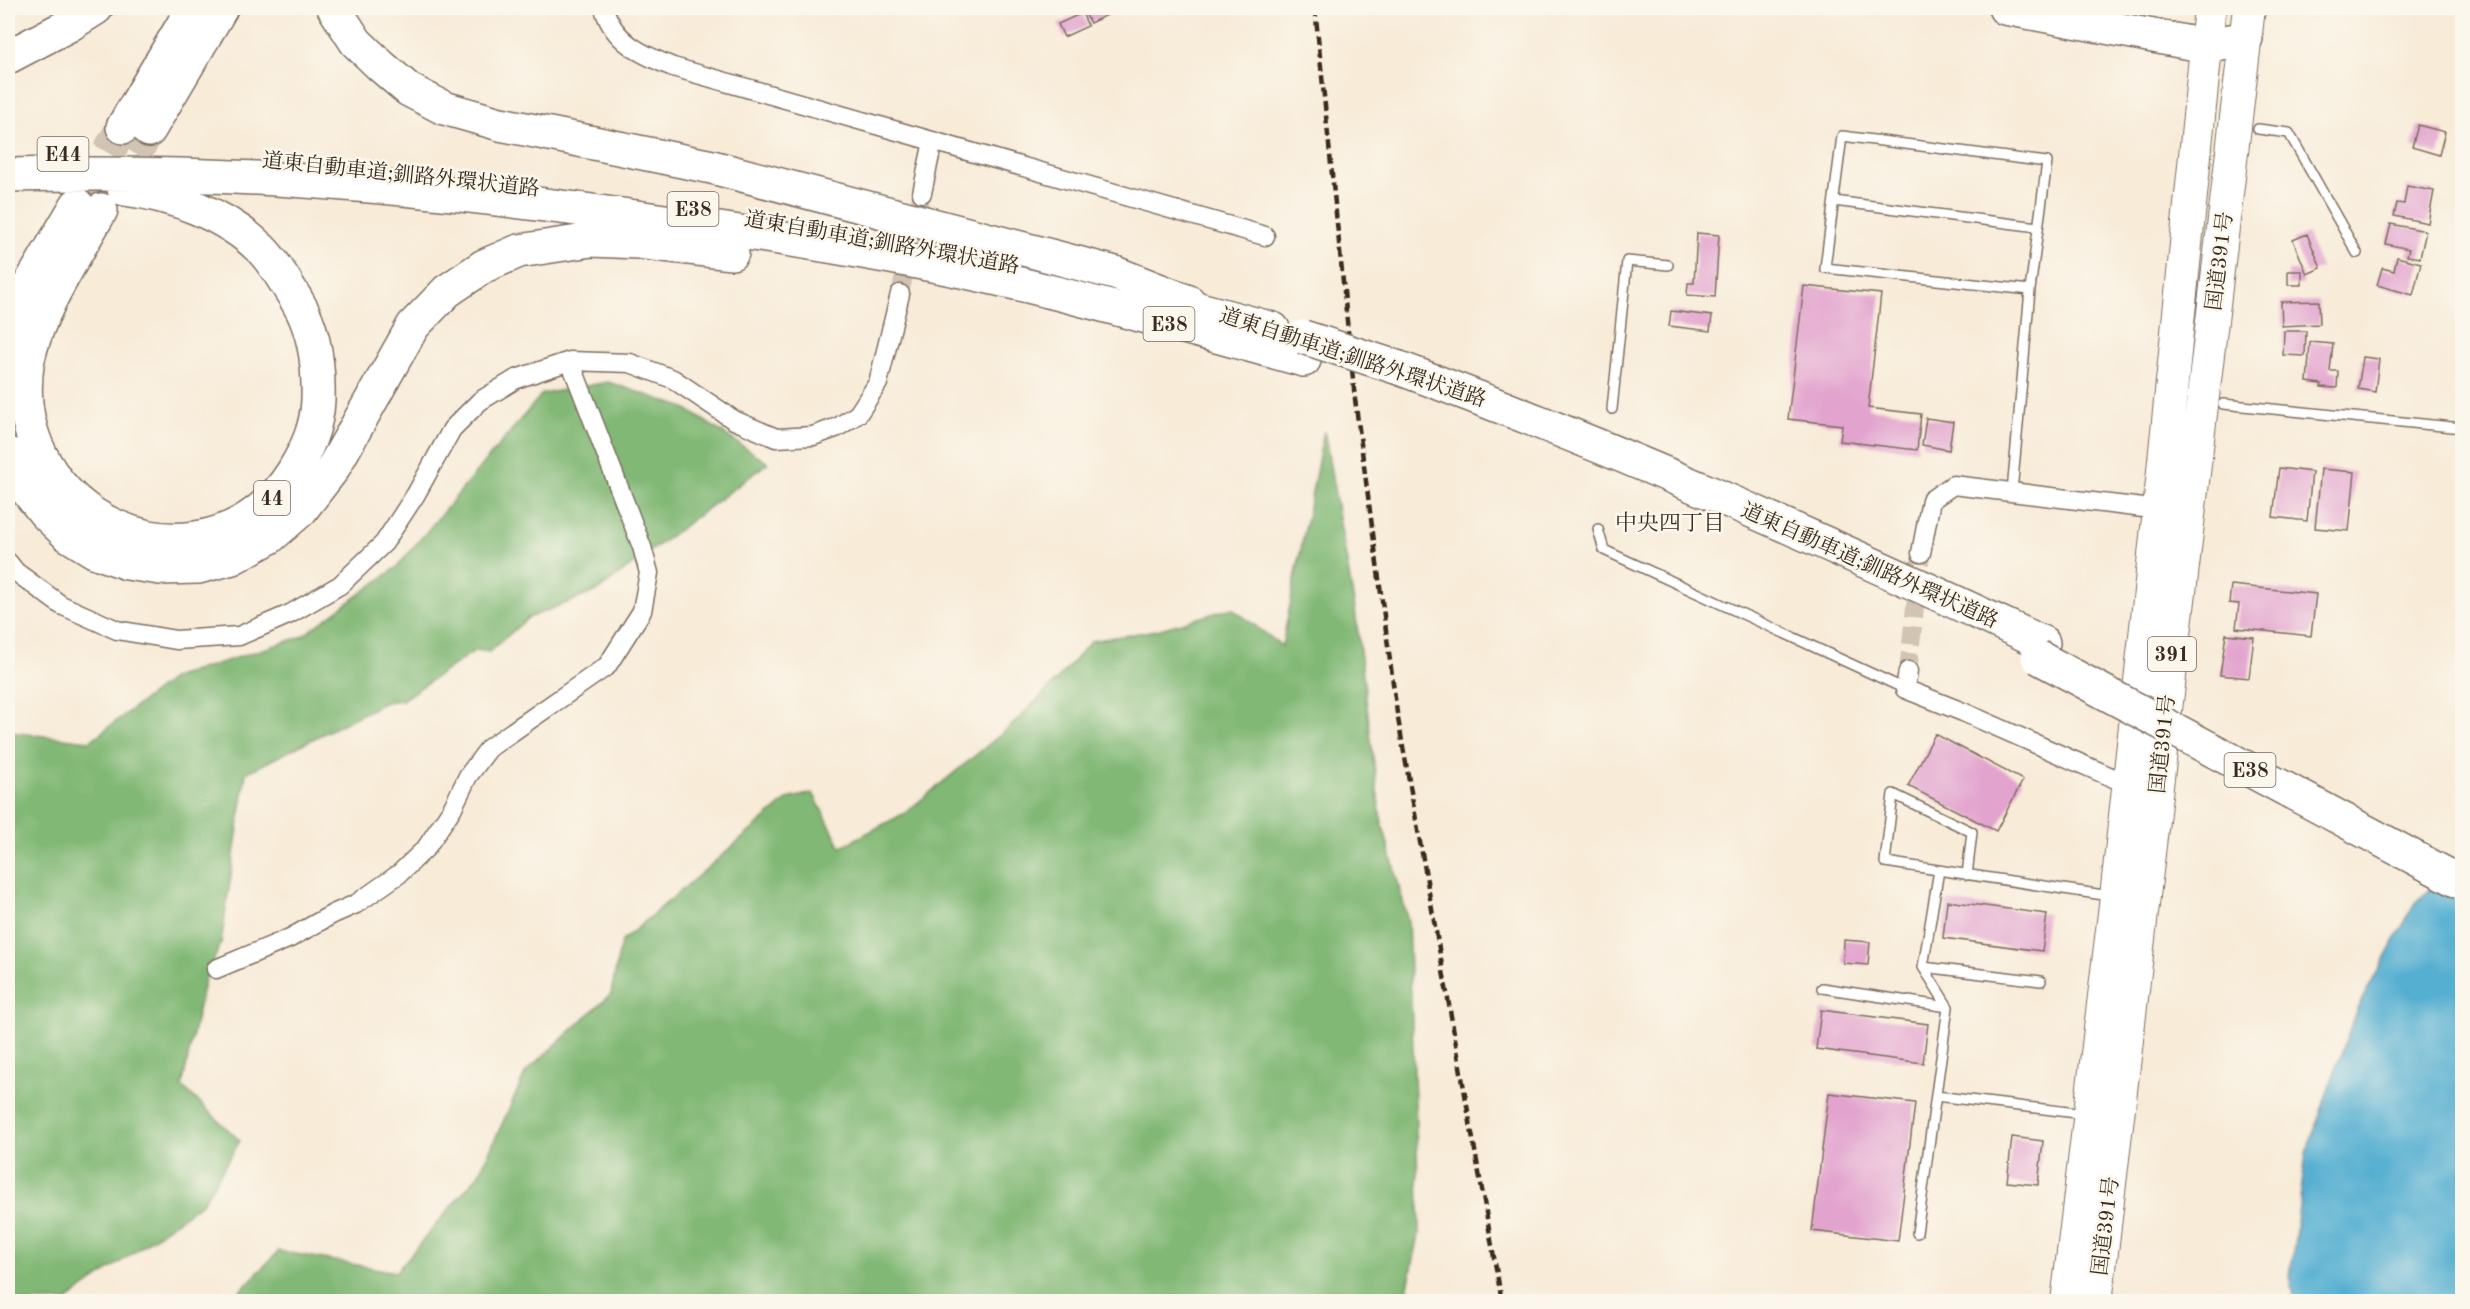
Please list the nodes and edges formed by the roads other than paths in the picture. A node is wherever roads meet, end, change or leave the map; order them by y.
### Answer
1 (96, 8) edge
2 (193, 8) edge
3 (222, 8) edge
4 (334, 8) edge
5 (604, 8) edge
6 (2005, 8) edge
7 (2073, 8) edge
8 (2248, 23) edge
9 (2208, 26) edge
10 (8, 57) edge
11 (2258, 129) dead end
12 (933, 141) junction
13 (125, 147) junction
14 (9, 168) edge
15 (922, 193) tunnel mouth
16 (1834, 201) junction
17 (2038, 227) junction
18 (1265, 236) dead end
19 (2356, 253) dead end
20 (1668, 265) dead end
21 (1035, 288) junction
22 (2030, 290) junction
23 (900, 294) tunnel mouth
24 (1217, 312) junction
25 (8, 336) edge
26 (1303, 349) junction
27 (570, 361) junction
28 (2223, 404) dead end
29 (1612, 409) dead end
30 (2463, 428) edge
31 (8, 454) edge
32 (2012, 492) junction
33 (2174, 512) junction
34 (1598, 530) dead end
35 (1921, 552) tunnel mouth
36 (8, 562) edge
37 (2040, 650) junction
38 (1908, 671) tunnel mouth
39 (1905, 689) junction
40 (2127, 784) junction
41 (2463, 866) edge
42 (1939, 870) junction
43 (1967, 874) junction
44 (2463, 883) edge
45 (2130, 899) junction
46 (1923, 968) junction
47 (216, 969) dead end
48 (2041, 981) dead end
49 (1822, 988) dead end
50 (1948, 1007) junction
51 (1936, 1096) junction
52 (2089, 1114) junction
53 (1917, 1233) dead end
54 (2067, 1302) edge
55 (2096, 1302) edge

1 - 10 highway
2 - 13 highway
3 - 13 highway
4 - 24 highway
5 - 12 street
6 - 9 highway
7 - 9 highway
8 - 9 highway
8 - 33 highway, 国道391号 / 391
9 - 33 highway, 国道391号 / 391
11 - 19 lane
12 - 15 street
12 - 18 street
13 - 14 highway, 道東自動車道;釧路外環状道路 / E44
13 - 21 highway, 道東自動車道;釧路外環状道路 / E38
13 - 24 highway, 道東自動車道;釧路外環状道路 / E38
14 - 25 highway, 44
16 - 17 lane
16 - 17 lane
16 - 22 lane
17 - 22 lane
20 - 29 lane
21 - 26 highway, 道東自動車道;釧路外環状道路 / E38
21 - 31 highway
22 - 32 lane
23 - 27 street
24 - 26 highway, 道東自動車道;釧路外環状道路 / E38
26 - 37 highway, 道東自動車道;釧路外環状道路 / E38, bridge
27 - 36 street
27 - 47 street
28 - 30 lane
32 - 33 street
32 - 35 street
33 - 40 highway, 国道391号 / 391
33 - 45 highway, 国道391号 / 391
34 - 39 lane
37 - 41 highway, 道東自動車道;釧路外環状道路 / E38
37 - 44 highway, 道東自動車道;釧路外環状道路 / E38, bridge
38 - 39 street
39 - 40 street
40 - 45 highway, 国道391号 / 391
42 - 43 lane
42 - 43 lane
42 - 46 lane
43 - 45 lane
45 - 52 highway, 国道391号 / 391
45 - 55 highway, 国道391号 / 391
46 - 48 lane
46 - 50 lane
49 - 50 lane
50 - 51 lane
51 - 52 lane
51 - 53 lane
52 - 54 highway, 国道391号 / 391

